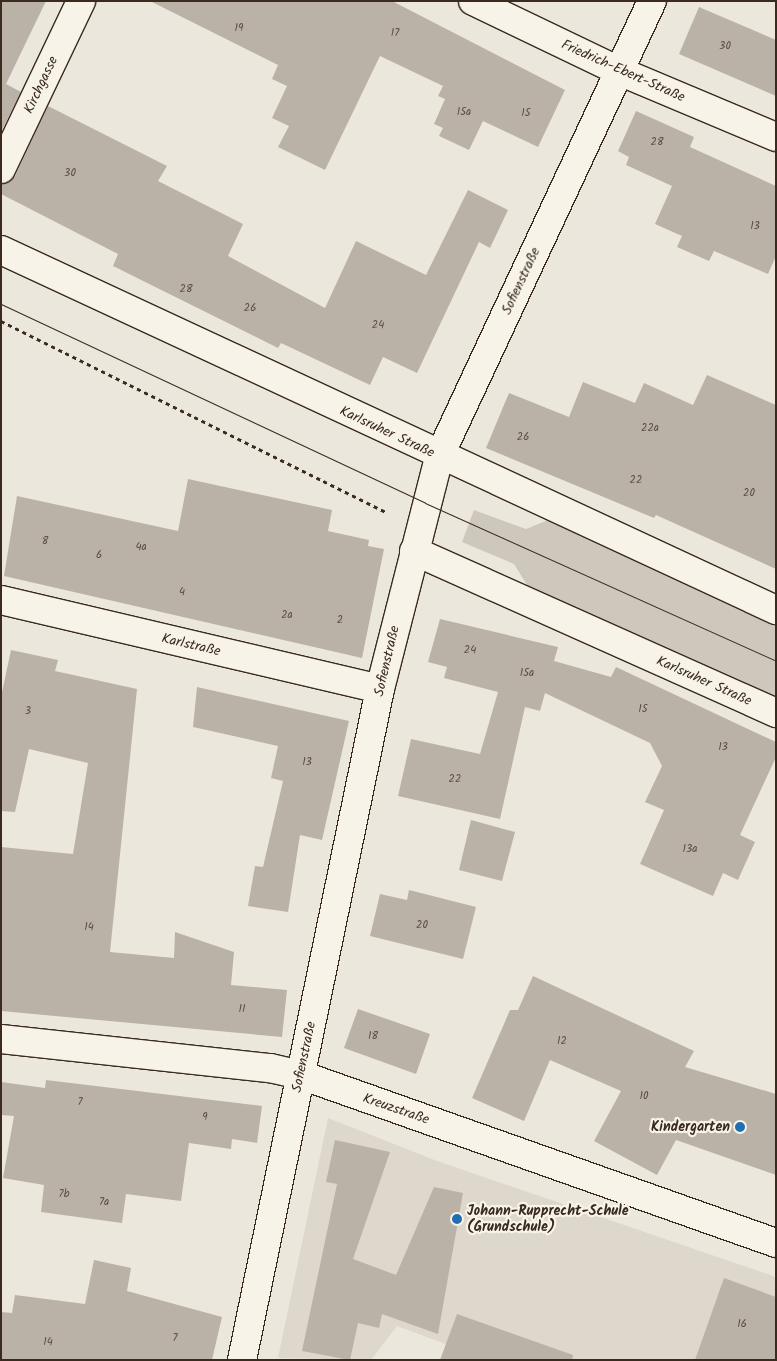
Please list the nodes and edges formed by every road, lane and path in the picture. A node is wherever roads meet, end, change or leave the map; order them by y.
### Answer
1 (81, 1) edge
2 (473, 1) edge
3 (652, 1) edge
4 (619, 71) junction
5 (776, 137) edge
6 (1, 169) edge
7 (1, 250) edge
8 (1, 321) edge
9 (439, 457) junction
10 (416, 540) junction
11 (1, 600) edge
12 (776, 610) edge
13 (380, 689) junction
14 (776, 713) edge
15 (1, 1039) edge
16 (300, 1075) junction
17 (776, 1243) edge
18 (242, 1360) edge

1 - 6 street, Kirchgasse
2 - 4 street, Friedrich-Ebert-Straße
3 - 4 street, Sofienstraße
4 - 5 street, Friedrich-Ebert-Straße
4 - 9 street, Sofienstraße
7 - 9 street, Karlsruher Straße
8 - 10 path
9 - 10 street, Sofienstraße
9 - 12 street, Karlsruher Straße
10 - 13 street, Sofienstraße
10 - 14 street, Karlsruher Straße
11 - 13 street, Karlstraße
13 - 16 street, Sofienstraße
15 - 16 street, Kreuzstraße
16 - 17 street, Kreuzstraße
16 - 18 street, Sofienstraße

